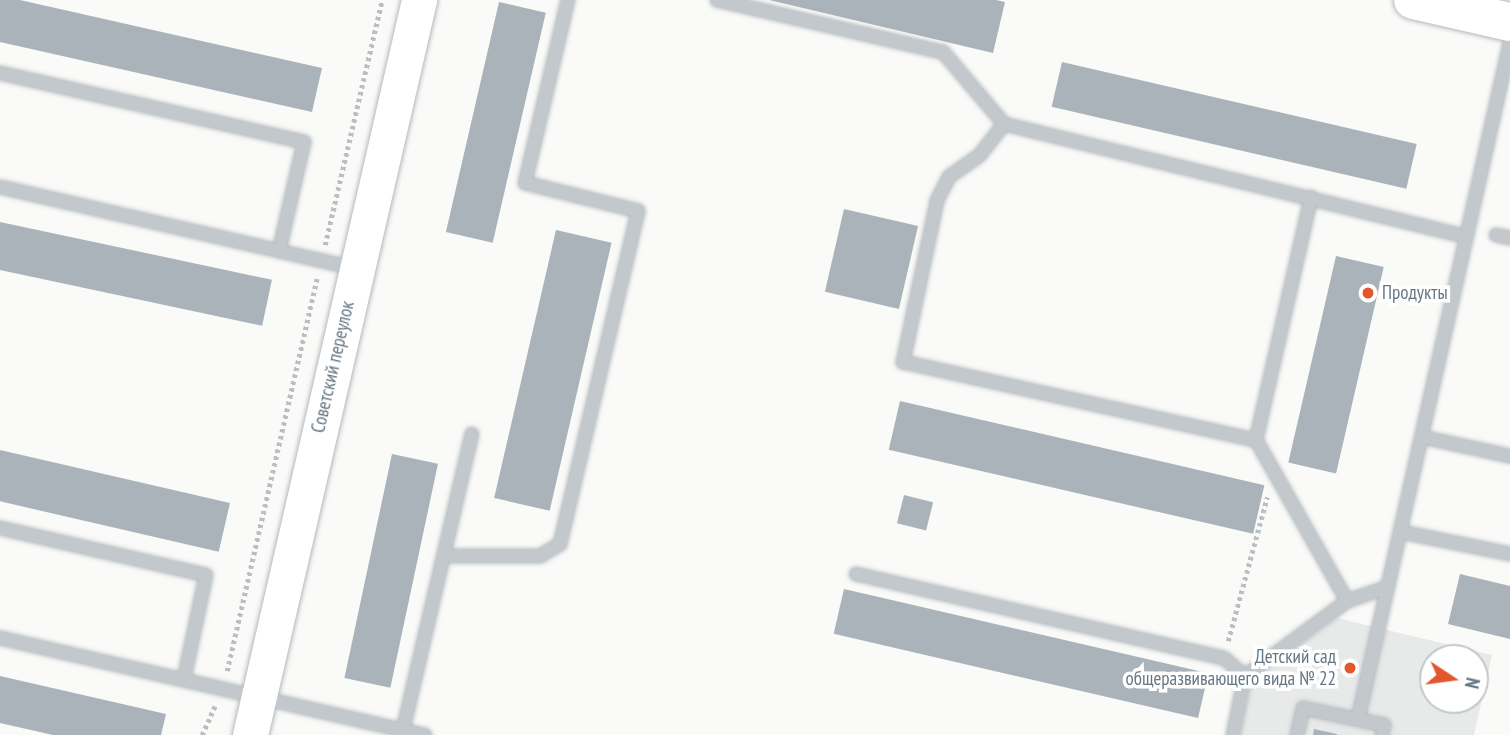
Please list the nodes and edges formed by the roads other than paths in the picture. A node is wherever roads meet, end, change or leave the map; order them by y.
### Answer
1 (419, 0) edge
2 (568, 0) edge
3 (717, 0) edge
4 (1413, 0) edge
5 (1510, 22) edge
6 (1510, 43) edge
7 (0, 73) edge
8 (1004, 124) junction
9 (0, 187) edge
10 (1311, 197) junction
11 (1496, 235) dead end
12 (1466, 237) junction
13 (1510, 238) edge
14 (279, 251) junction
15 (355, 268) junction
16 (472, 434) dead end
17 (1422, 437) junction
18 (1256, 440) junction
19 (1510, 456) edge
20 (0, 528) edge
21 (1401, 531) junction
22 (1510, 554) edge
23 (446, 556) junction
24 (856, 574) dead end
25 (1388, 587) junction
26 (1347, 601) junction
27 (0, 638) edge
28 (1245, 676) junction
29 (184, 679) junction
30 (259, 696) junction
31 (1358, 719) junction
32 (403, 730) junction
33 (250, 735) edge
34 (425, 735) edge
35 (1233, 735) edge
36 (1297, 735) edge
37 (1382, 735) edge

1 - 15 street, Советский переулок
2 - 23 lane
3 - 8 lane
4 - 5 main road
6 - 12 lane
7 - 14 lane
8 - 10 lane
8 - 18 lane
9 - 14 lane
10 - 12 lane
10 - 18 lane
11 - 13 lane
12 - 17 lane
14 - 15 lane
15 - 30 street, Советский переулок
16 - 23 lane
17 - 19 lane
17 - 21 lane
18 - 26 lane
20 - 29 lane
21 - 22 lane
21 - 25 lane
23 - 32 lane
24 - 28 lane
25 - 26 lane
25 - 31 lane
26 - 28 lane
27 - 29 lane
28 - 35 lane
29 - 30 lane
30 - 32 lane
30 - 33 street, Советский переулок
31 - 36 lane
31 - 37 lane
32 - 34 lane

